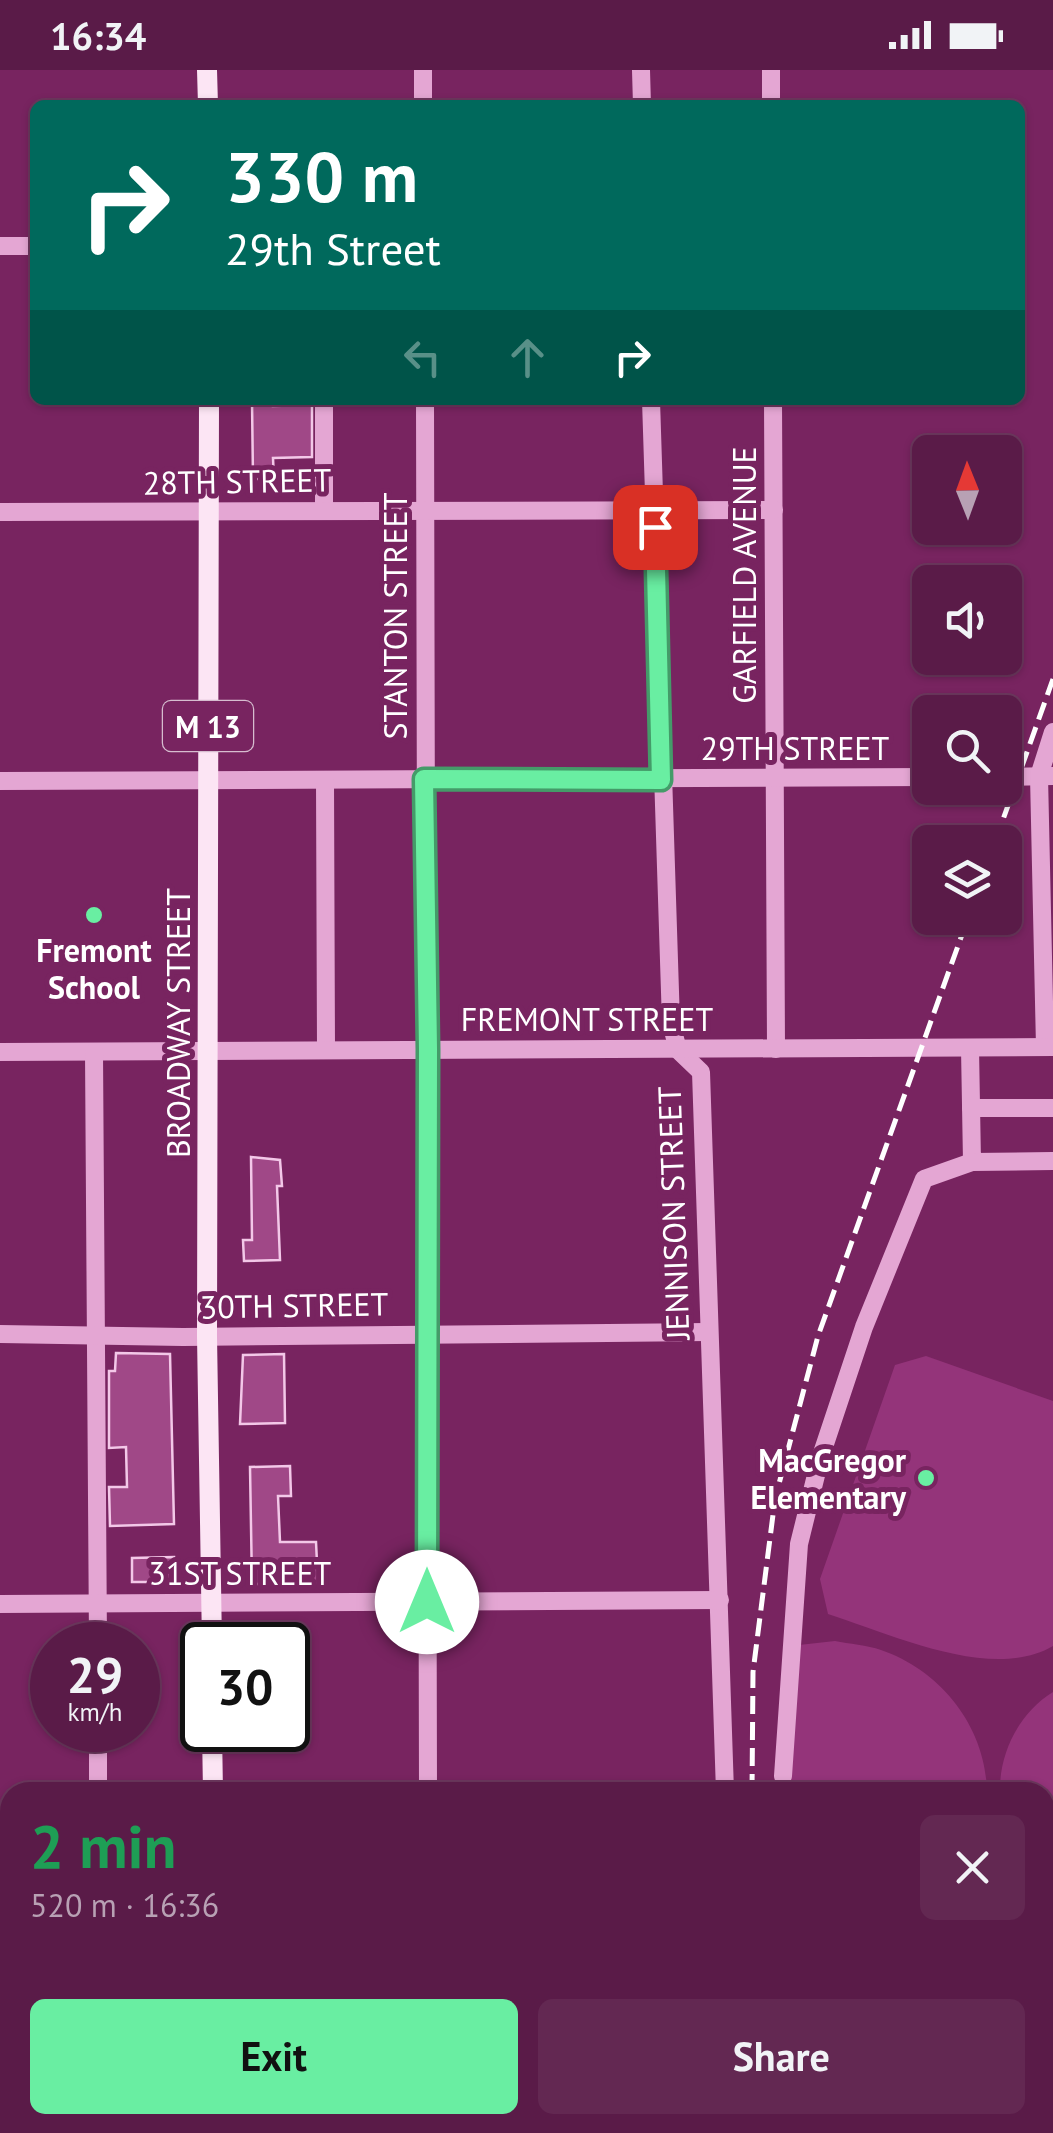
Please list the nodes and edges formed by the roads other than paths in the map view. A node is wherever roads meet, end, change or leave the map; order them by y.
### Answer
1 (207, 70) edge
2 (423, 70) edge
3 (641, 70) edge
4 (771, 70) edge
5 (208, 100) edge
6 (423, 100) edge
7 (642, 100) edge
8 (771, 100) edge
9 (0, 246) edge
10 (30, 246) edge
11 (209, 405) edge
12 (324, 405) edge
13 (425, 405) edge
14 (651, 405) edge
15 (773, 405) edge
16 (426, 508) junction
17 (655, 509) junction
18 (324, 510) junction
19 (774, 510) junction
20 (0, 512) edge
21 (209, 512) junction
22 (1053, 732) edge
23 (1046, 776) edge
24 (912, 777) edge
25 (774, 778) junction
26 (424, 779) junction
27 (0, 780) edge
28 (207, 780) junction
29 (325, 780) junction
30 (661, 780) junction
31 (970, 1048) junction
32 (1049, 1048) edge
33 (428, 1049) junction
34 (326, 1050) junction
35 (678, 1050) junction
36 (776, 1050) junction
37 (0, 1052) edge
38 (94, 1052) junction
39 (208, 1052) junction
40 (971, 1108) junction
41 (1053, 1108) edge
42 (1053, 1161) edge
43 (972, 1162) junction
44 (708, 1332) junction
45 (0, 1334) edge
46 (427, 1334) junction
47 (95, 1335) junction
48 (207, 1336) junction
49 (720, 1600) junction
50 (427, 1602) junction
51 (0, 1604) edge
52 (98, 1604) junction
53 (212, 1605) junction
54 (98, 1622) edge
55 (212, 1622) edge
56 (98, 1752) edge
57 (212, 1752) edge
58 (784, 1776) dead end
59 (98, 1782) edge
60 (213, 1782) edge
61 (428, 1782) edge
62 (724, 1782) edge

1 - 5 main road
2 - 6 street
3 - 7 street
4 - 8 street
9 - 10 street
11 - 21 main road, BROADWAY STREET / M 13
12 - 18 street
13 - 16 street, STANTON STREET
14 - 17 street, JENNISON STREET
15 - 19 street, GARFIELD AVENUE
16 - 17 street, 28TH STREET
16 - 18 street, 28TH STREET
16 - 26 street, STANTON STREET
17 - 19 street, 28TH STREET
17 - 30 street, JENNISON STREET
18 - 21 street, 28TH STREET
19 - 25 street, GARFIELD AVENUE
20 - 21 street, 28TH STREET
21 - 28 main road, BROADWAY STREET / M 13
22 - 23 street
23 - 32 street
24 - 25 street, 29TH STREET
25 - 30 street, 29TH STREET
25 - 36 street, GARFIELD AVENUE
26 - 29 street, 29TH STREET
26 - 30 street, 29TH STREET
26 - 33 street, STANTON STREET
27 - 28 street, 29TH STREET
28 - 29 street, 29TH STREET
28 - 39 main road, BROADWAY STREET / M 13
29 - 34 street
30 - 35 street, JENNISON STREET
31 - 32 street, FREMONT STREET
31 - 36 street, FREMONT STREET
31 - 40 street
33 - 34 street, FREMONT STREET
33 - 35 street, FREMONT STREET
33 - 46 street, STANTON STREET
34 - 39 street, FREMONT STREET
35 - 36 street, FREMONT STREET
35 - 44 street, JENNISON STREET
37 - 38 street, FREMONT STREET
38 - 39 street, FREMONT STREET
38 - 47 street
39 - 48 main road, BROADWAY STREET / M 13
40 - 41 street
40 - 43 street
42 - 43 street
43 - 58 street
44 - 46 street, 30TH STREET
44 - 49 street, JENNISON STREET
45 - 47 street, 30TH STREET
46 - 48 street, 30TH STREET
46 - 50 street, STANTON STREET
47 - 48 street, 30TH STREET
47 - 52 street
48 - 53 main road, BROADWAY STREET / M 13
49 - 50 street, 31ST STREET
49 - 62 street, JENNISON STREET
50 - 53 street, 31ST STREET
50 - 61 street, STANTON STREET
51 - 52 street, 31ST STREET
52 - 53 street, 31ST STREET
52 - 54 street
53 - 55 main road, BROADWAY STREET / M 13
56 - 59 street
57 - 60 main road

